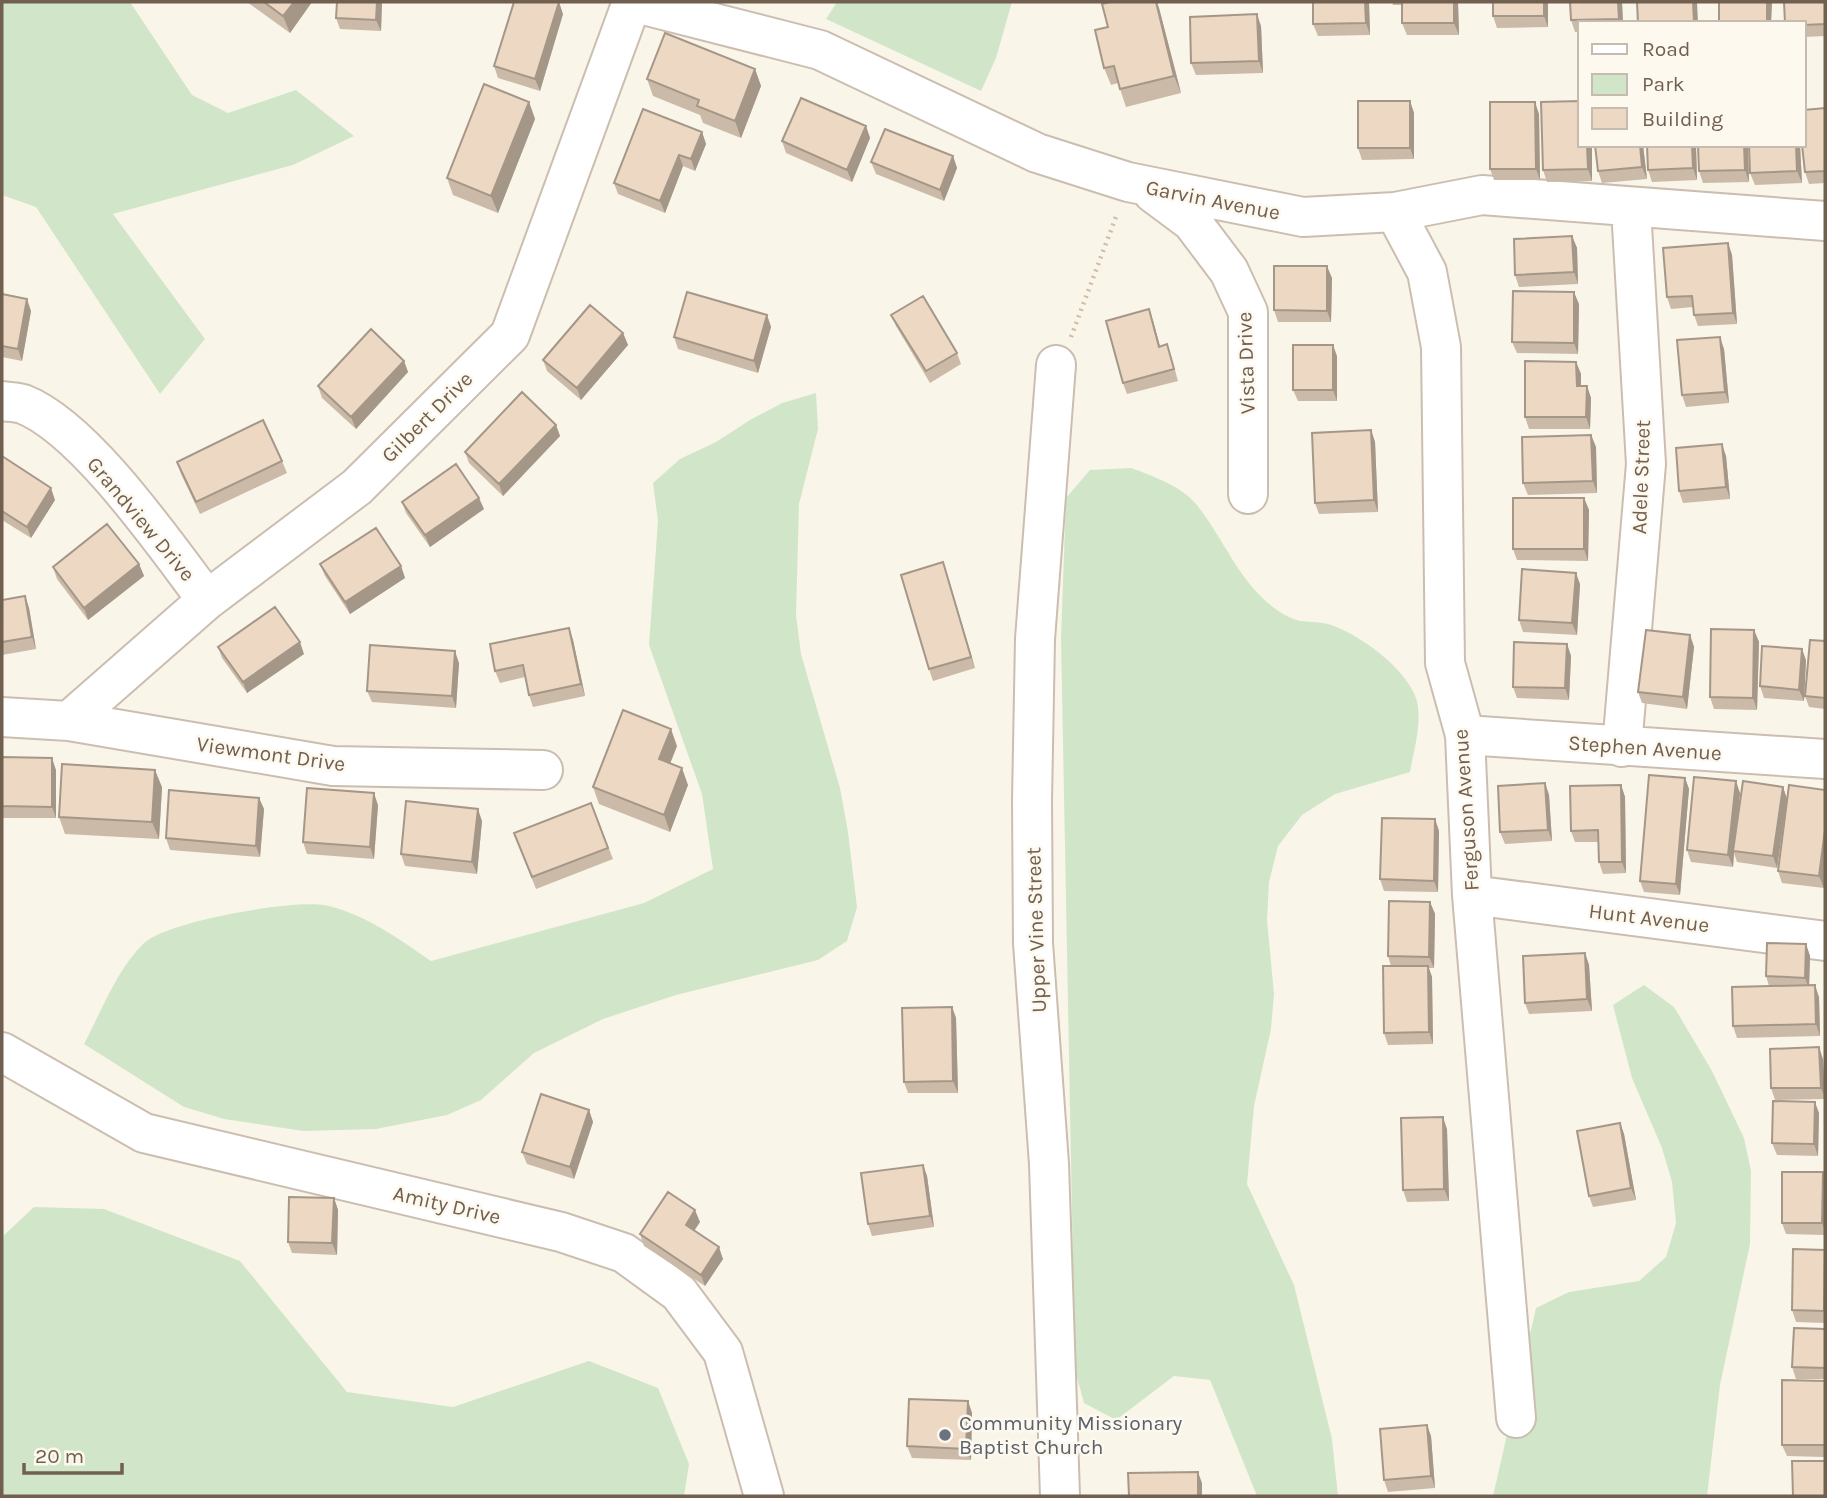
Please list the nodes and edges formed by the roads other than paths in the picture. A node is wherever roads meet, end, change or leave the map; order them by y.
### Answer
1 (632, 2) edge
2 (1132, 199) junction
3 (1631, 208) junction
4 (1395, 212) junction
5 (1825, 221) edge
6 (1056, 365) dead end
7 (2, 401) edge
8 (1248, 494) dead end
9 (207, 600) junction
10 (2, 717) edge
11 (69, 721) junction
12 (1465, 735) junction
13 (1622, 747) junction
14 (1825, 759) edge
15 (543, 770) dead end
16 (1472, 895) junction
17 (1825, 941) edge
18 (2, 1052) edge
19 (1516, 1418) dead end
20 (764, 1496) edge
21 (1060, 1496) edge

1 - 2 street, Garvin Avenue
1 - 9 street, Gilbert Drive
2 - 4 street, Garvin Avenue
2 - 8 street, Vista Drive
3 - 4 street, Garvin Avenue
3 - 5 street, Garvin Avenue
3 - 13 street, Adele Street
4 - 12 street, Ferguson Avenue
6 - 21 street, Upper Vine Street
7 - 9 street, Grandview Drive
9 - 11 street, Gilbert Drive
10 - 11 street, Viewmont Drive
11 - 15 street, Viewmont Drive
12 - 13 street, Stephen Avenue
12 - 16 street, Ferguson Avenue
13 - 14 street, Stephen Avenue
16 - 17 street, Hunt Avenue
16 - 19 street, Ferguson Avenue
18 - 20 street, Amity Drive

